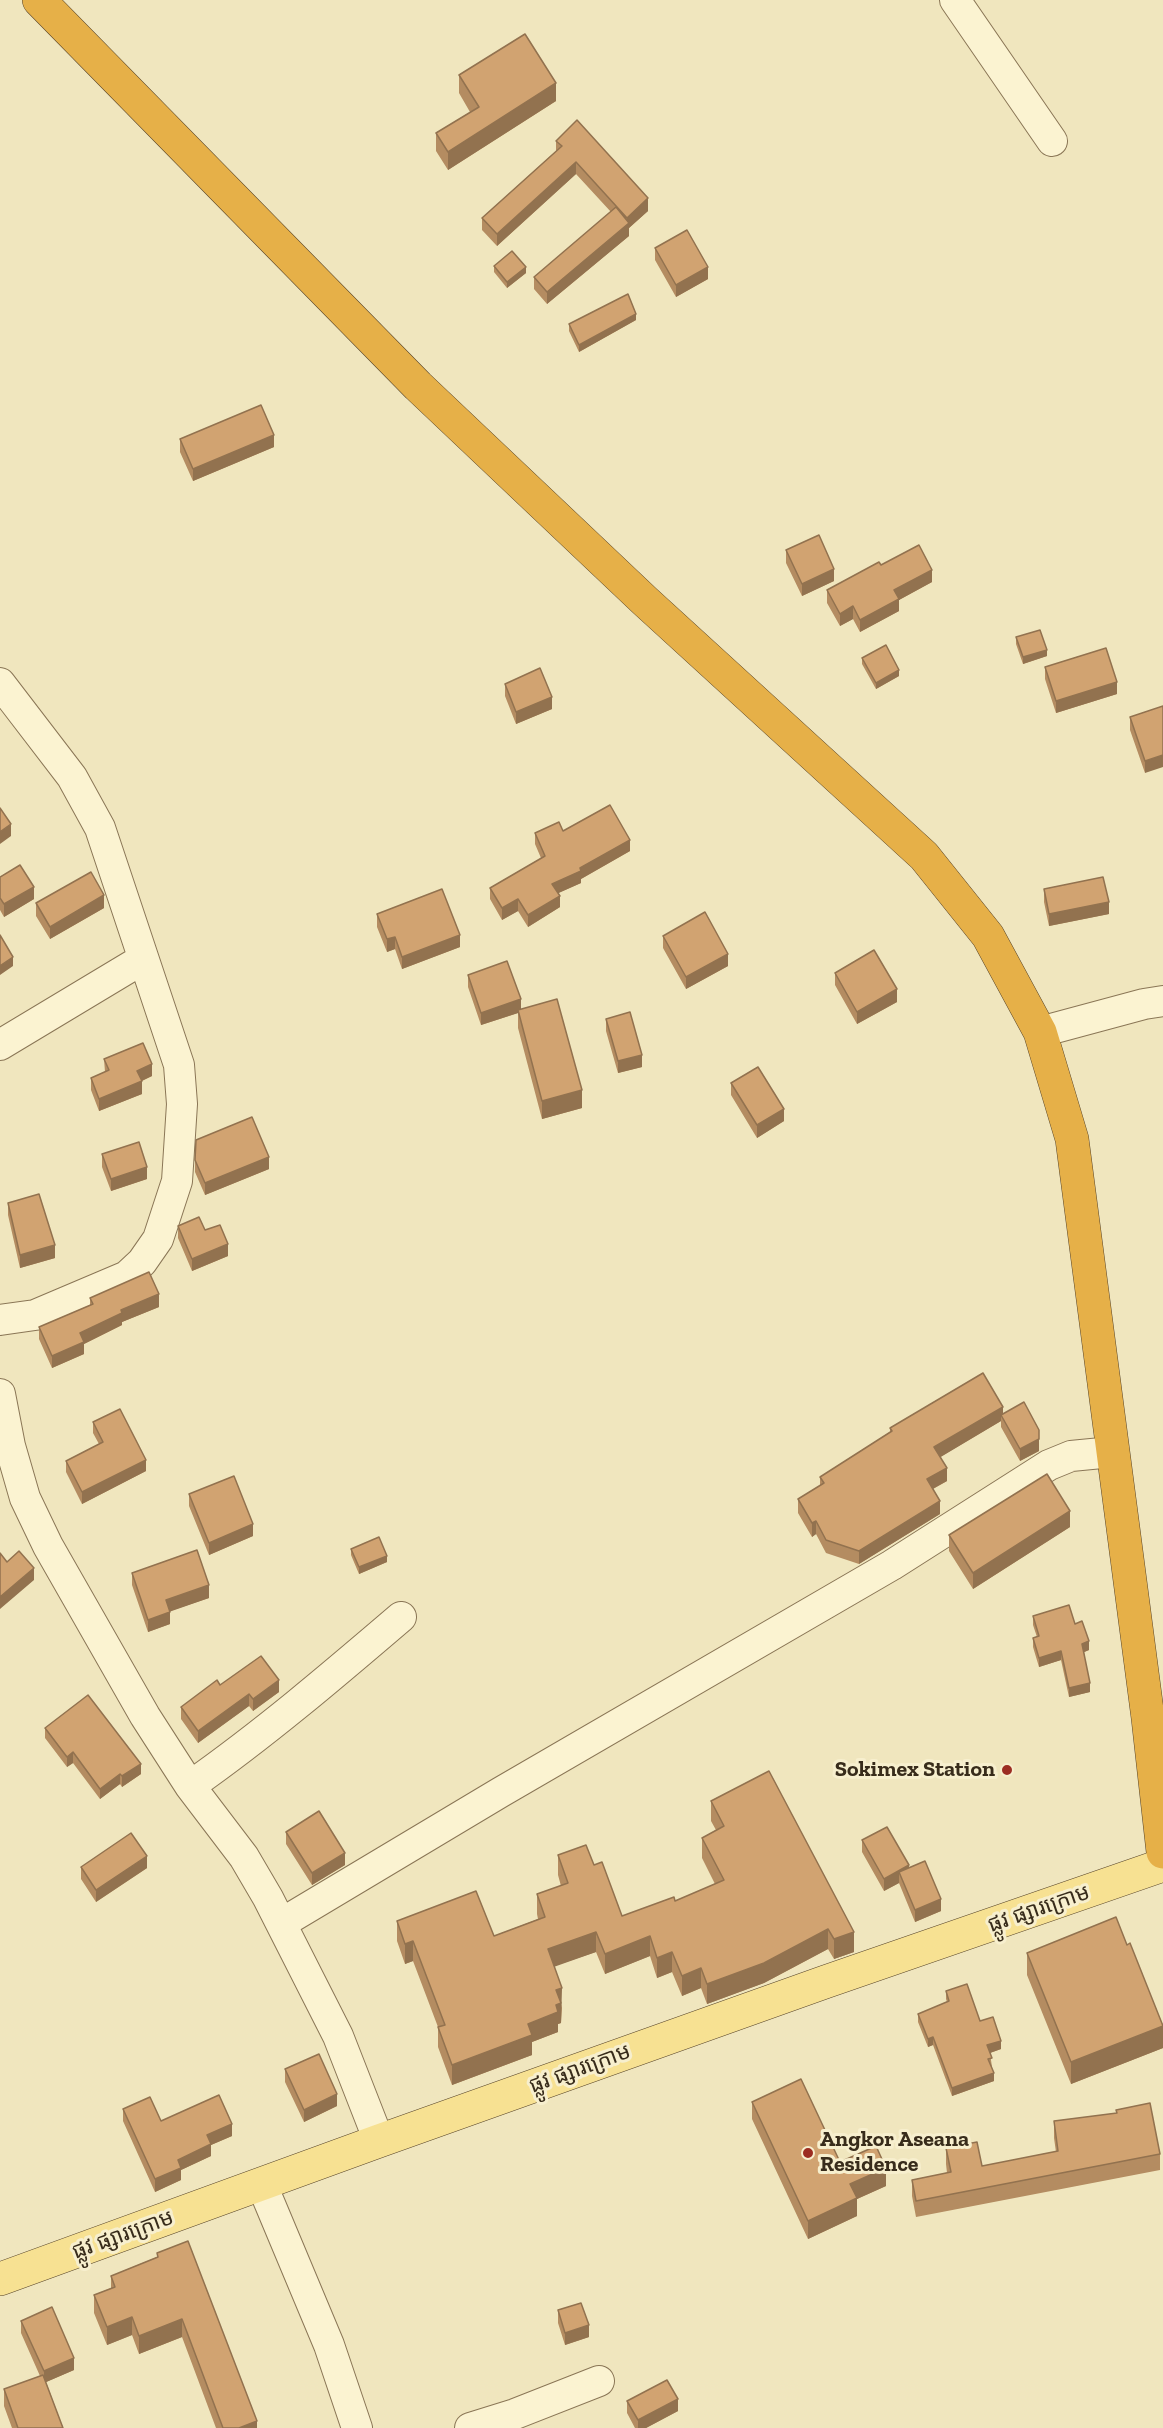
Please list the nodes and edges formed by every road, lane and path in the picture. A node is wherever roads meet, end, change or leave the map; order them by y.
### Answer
1 (39, 0) edge
2 (955, 0) edge
3 (1052, 141) dead end
4 (0, 683) edge
5 (143, 959) junction
6 (1163, 1001) edge
7 (1040, 1032) junction
8 (0, 1045) edge
9 (0, 1320) edge
10 (0, 1394) edge
11 (1112, 1452) junction
12 (401, 1617) dead end
13 (190, 1786) junction
14 (1163, 1852) edge
15 (1163, 1865) edge
16 (282, 1923) junction
17 (379, 2141) junction
18 (262, 2185) junction
19 (0, 2279) edge
20 (599, 2381) dead end
21 (357, 2428) edge
22 (470, 2428) edge

1 - 7 highway
2 - 3 street
4 - 5 street
5 - 8 street
5 - 9 street
6 - 7 street
7 - 11 highway
10 - 13 street
11 - 14 highway
11 - 16 street
12 - 13 street
13 - 16 street
15 - 17 main road, ផ្លូវ ផ្សារក្រោម
16 - 17 street
17 - 18 main road, ផ្លូវ ផ្សារក្រោម
18 - 19 main road, ផ្លូវ ផ្សារក្រោម
18 - 21 street
20 - 22 street

